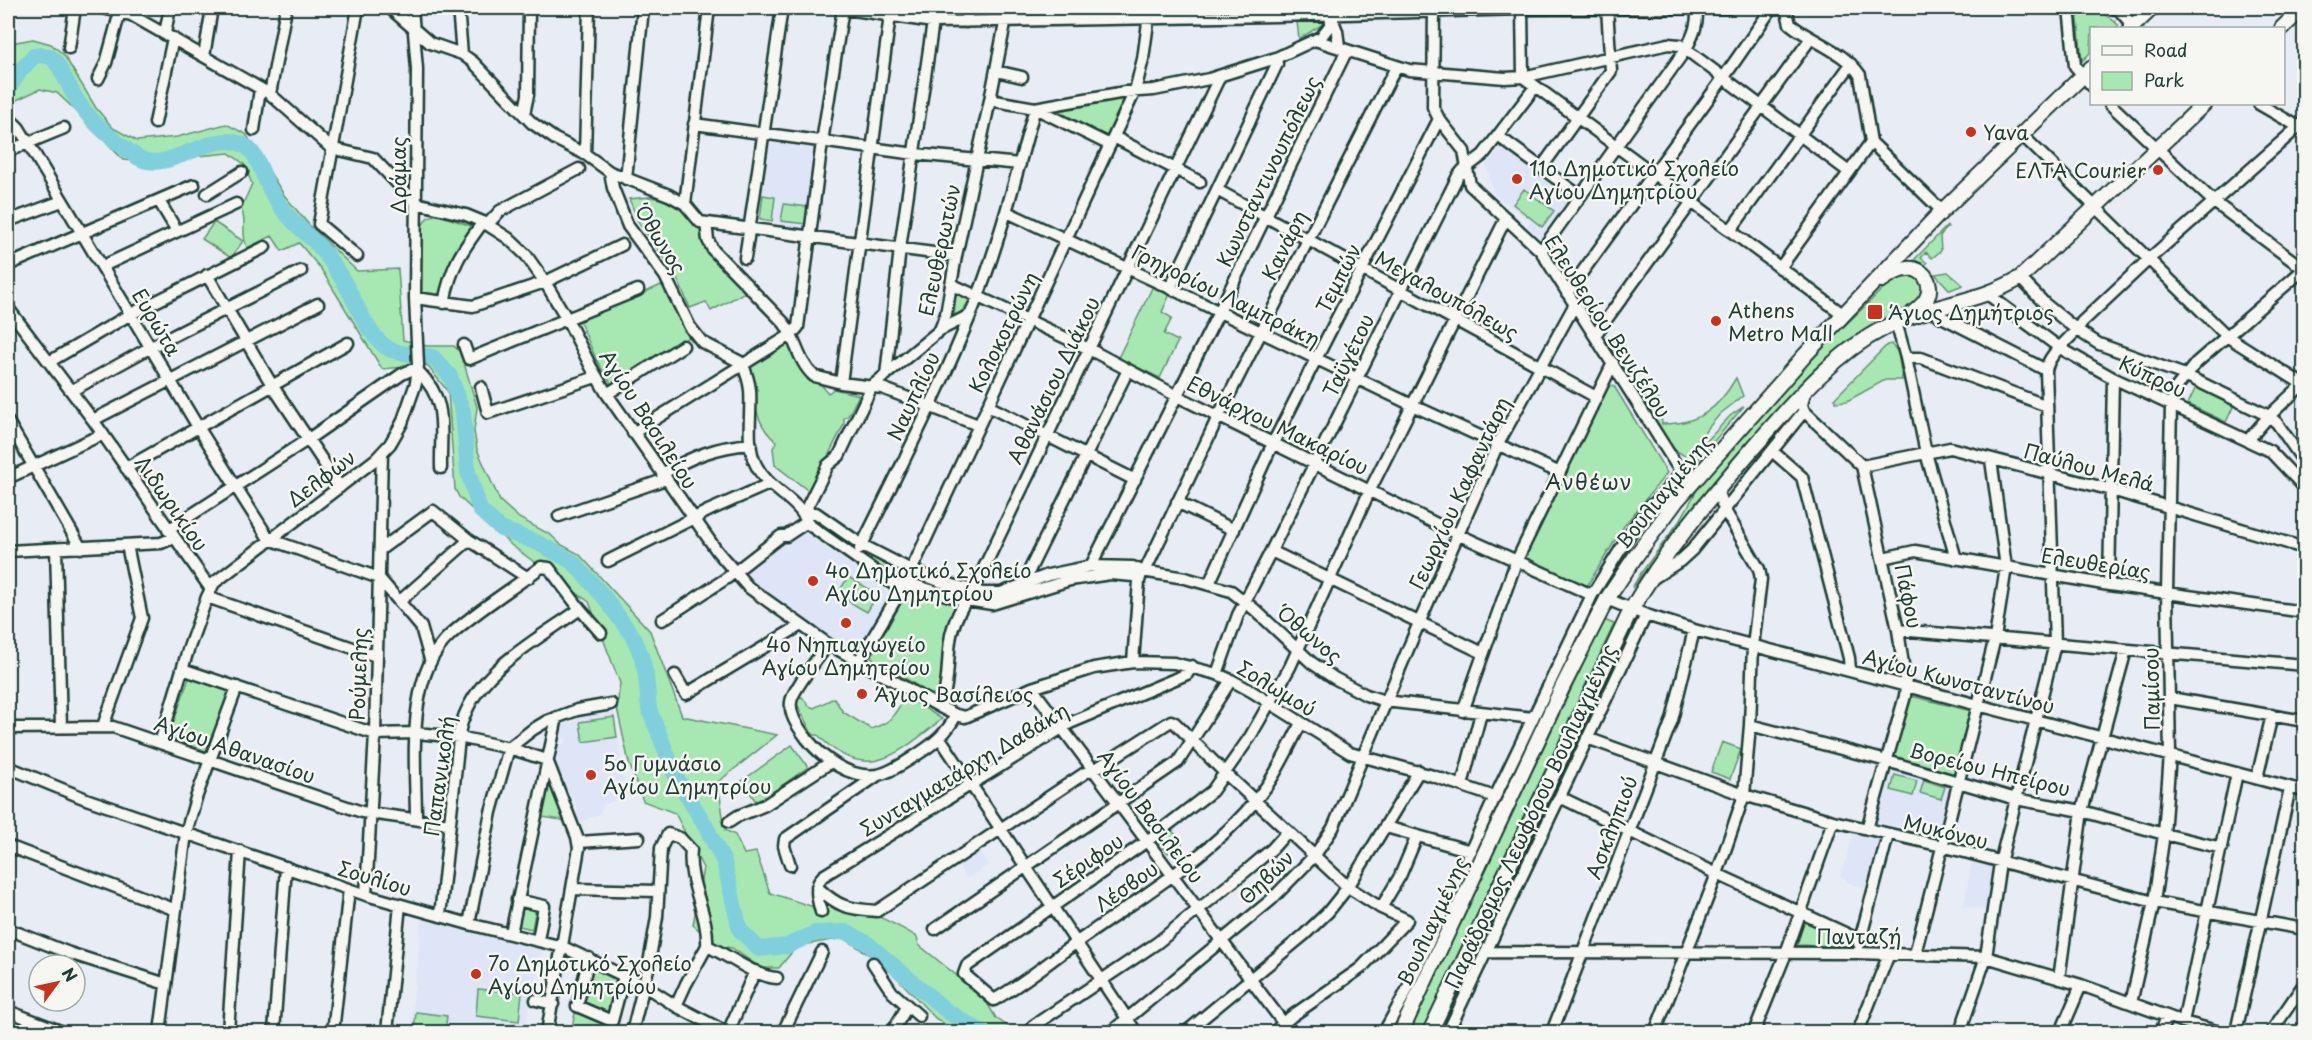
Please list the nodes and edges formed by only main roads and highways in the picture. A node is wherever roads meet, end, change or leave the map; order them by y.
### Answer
1 (2152, 8) edge
2 (2303, 8) edge
3 (2134, 27) edge
4 (2283, 27) edge
5 (2088, 76) edge
6 (2203, 105) edge
7 (1866, 291) junction
8 (1901, 320) junction
9 (1687, 489) junction
10 (1652, 506) road end
11 (1401, 1032) edge
12 (1430, 1032) edge

1 - 3 main road
2 - 4 main road
5 - 7 main road, Βουλιαγμένης
6 - 8 main road
7 - 8 main road
7 - 9 main road, Βουλιαγμένης
8 - 12 main road, Βουλιαγμένης
9 - 10 main road
9 - 11 main road, Βουλιαγμένης

